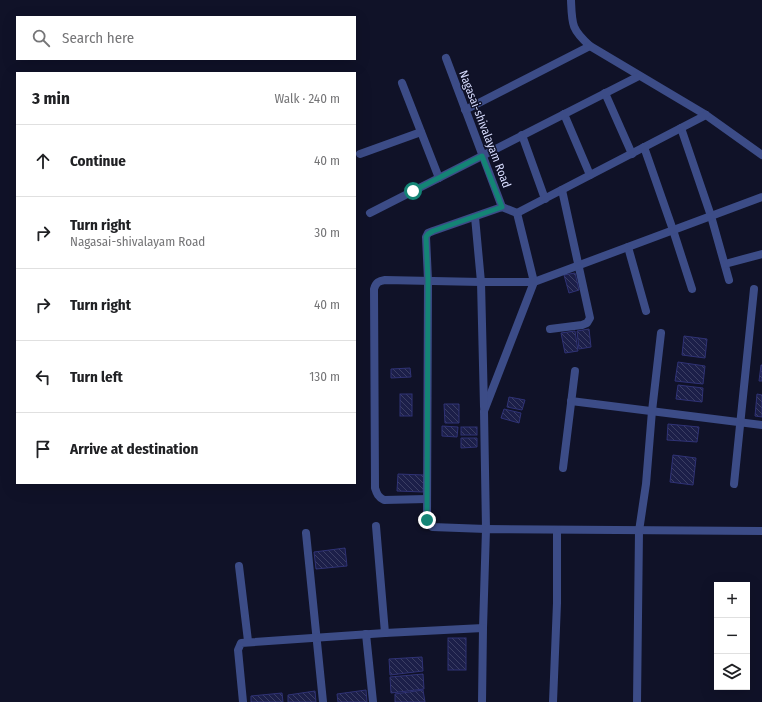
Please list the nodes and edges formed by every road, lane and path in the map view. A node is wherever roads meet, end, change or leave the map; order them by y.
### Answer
1 (571, 0) edge
2 (590, 46) junction
3 (446, 58) dead end
4 (639, 76) junction
5 (402, 83) dead end
6 (605, 93) junction
7 (465, 110) junction
8 (564, 114) junction
9 (706, 115) junction
10 (681, 128) junction
11 (421, 132) junction
12 (522, 136) junction
13 (644, 147) junction
14 (360, 154) dead end
15 (632, 154) junction
16 (482, 156) junction
17 (762, 156) edge
18 (590, 175) junction
19 (438, 178) junction
20 (562, 190) junction
21 (762, 197) edge
22 (545, 199) junction
23 (502, 207) junction
24 (370, 213) dead end
25 (517, 214) junction
26 (711, 216) junction
27 (475, 217) junction
28 (673, 230) junction
29 (628, 247) junction
30 (762, 254) edge
31 (724, 264) junction
32 (578, 266) junction
33 (428, 280) junction
34 (729, 280) dead end
35 (481, 282) junction
36 (534, 282) junction
37 (692, 289) dead end
38 (754, 289) dead end
39 (646, 311) dead end
40 (550, 329) dead end
41 (661, 333) dead end
42 (575, 371) dead end
43 (572, 401) junction
44 (652, 411) junction
45 (484, 412) junction
46 (741, 422) junction
47 (762, 425) edge
48 (563, 468) dead end
49 (734, 484) dead end
50 (427, 500) junction
51 (376, 526) dead end
52 (486, 529) junction
53 (557, 530) junction
54 (639, 531) junction
55 (762, 531) edge
56 (306, 533) dead end
57 (239, 566) dead end
58 (483, 628) junction
59 (385, 633) junction
60 (366, 634) junction
61 (316, 637) junction
62 (248, 642) junction
63 (243, 702) edge
64 (323, 702) edge
65 (373, 702) edge
66 (482, 702) edge
67 (553, 702) edge
68 (637, 702) edge

1 - 2 street
2 - 4 street
2 - 7 street
3 - 7 street, Nagasai-shivalayam Road
4 - 6 street
4 - 9 street
5 - 11 street
6 - 8 street
6 - 15 street
7 - 16 street, Nagasai-shivalayam Road
8 - 12 street
8 - 18 street
9 - 10 street
9 - 17 street
10 - 13 street
10 - 26 street
11 - 14 street
11 - 19 street
12 - 16 street
12 - 22 street
13 - 15 street
13 - 28 street
15 - 18 street
16 - 19 street
16 - 23 street, Nagasai-shivalayam Road
18 - 20 street
19 - 24 street
20 - 22 street
20 - 32 street
21 - 26 street
22 - 25 street
23 - 25 street
23 - 27 street
25 - 36 street
26 - 28 street
26 - 31 street
27 - 33 street
27 - 35 street
28 - 29 street
28 - 37 street
29 - 32 street
29 - 39 street
30 - 31 street
31 - 34 street
32 - 36 street
32 - 40 street
33 - 35 street
33 - 50 street
33 - 50 street
35 - 36 street
35 - 45 street
36 - 45 street
38 - 46 street
41 - 44 street
42 - 43 street
43 - 44 street
43 - 48 street
44 - 46 street
44 - 54 street
45 - 52 street
46 - 47 street
46 - 49 street
50 - 52 street
51 - 59 street
52 - 53 street
52 - 58 street
53 - 54 street
53 - 67 street
54 - 55 street
54 - 68 street
56 - 61 street
57 - 62 street
58 - 59 street
58 - 66 street
59 - 60 street
60 - 61 street
60 - 65 street
61 - 62 street
61 - 64 street
62 - 63 street

